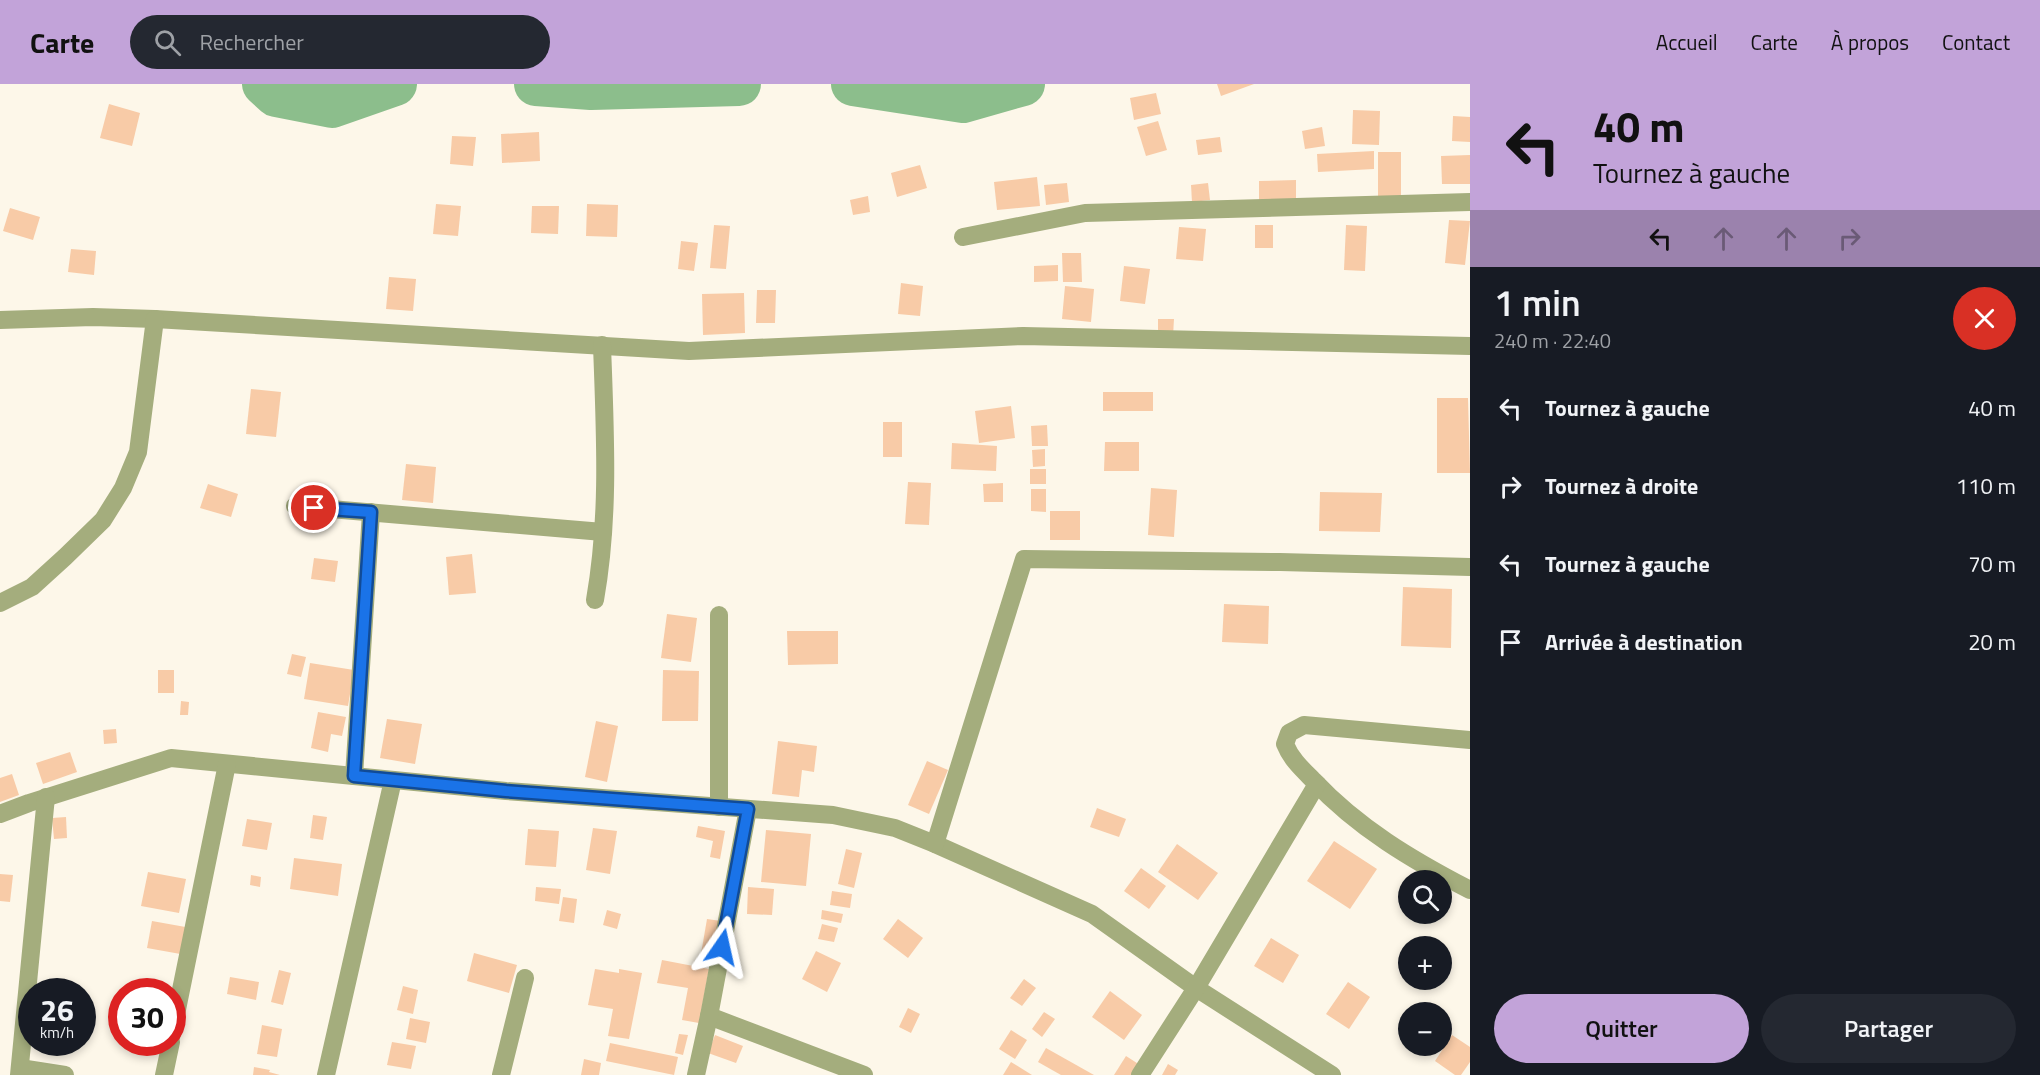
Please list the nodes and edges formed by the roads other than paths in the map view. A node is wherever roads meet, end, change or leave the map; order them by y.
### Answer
1 (1470, 202) edge
2 (963, 237) dead end
3 (154, 319) junction
4 (0, 320) edge
5 (602, 345) junction
6 (1470, 346) edge
7 (295, 506) dead end
8 (371, 512) junction
9 (603, 532) junction
10 (1470, 567) edge
11 (595, 600) dead end
12 (0, 603) edge
13 (719, 615) dead end
14 (1470, 740) edge
15 (226, 764) junction
16 (354, 776) junction
17 (393, 780) junction
18 (1317, 784) junction
19 (46, 797) junction
20 (718, 807) junction
21 (748, 809) junction
22 (0, 814) edge
23 (935, 844) junction
24 (1470, 890) edge
25 (183, 978) edge
26 (525, 978) dead end
27 (1196, 988) junction
28 (709, 1016) junction
29 (168, 1056) edge
30 (19, 1072) edge
31 (65, 1075) edge
32 (164, 1075) edge
33 (326, 1075) edge
34 (501, 1075) edge
35 (696, 1075) edge
36 (864, 1075) edge
37 (1140, 1075) edge
38 (1332, 1075) edge

1 - 2 street
3 - 4 street
3 - 5 street
3 - 12 street
5 - 6 street
5 - 9 street
7 - 8 street
8 - 9 street
8 - 16 street
9 - 11 street
10 - 23 street
13 - 20 street
14 - 18 street
15 - 16 street
15 - 19 street
15 - 25 street
16 - 17 street
17 - 20 street
17 - 33 street
18 - 24 street
18 - 27 street
19 - 22 street
19 - 30 street
20 - 21 street
21 - 23 street
21 - 28 street
23 - 27 street
26 - 34 street
27 - 37 street
27 - 38 street
28 - 35 street
28 - 36 street
29 - 32 street
30 - 31 street

